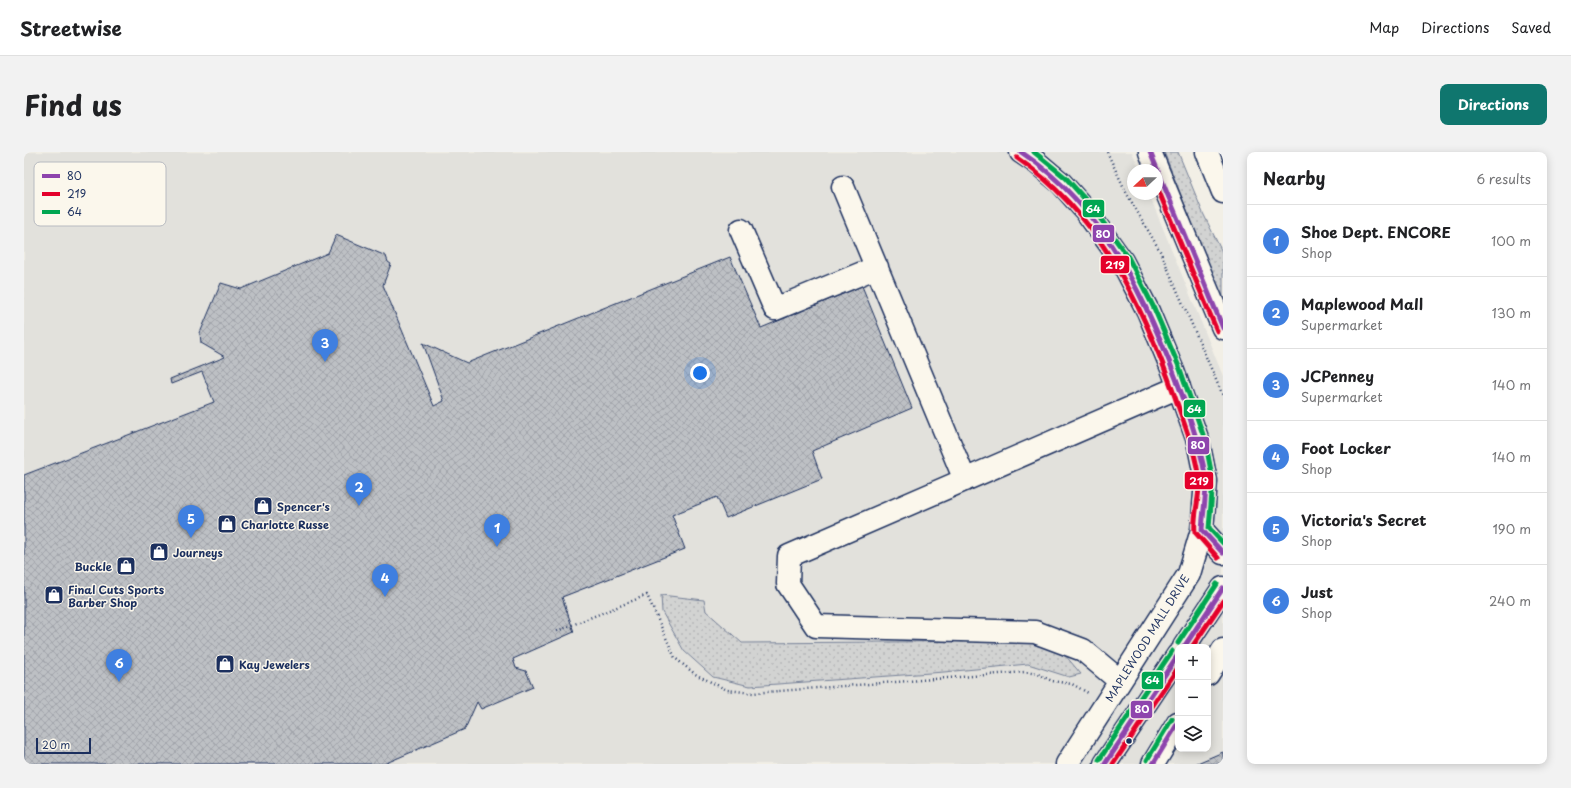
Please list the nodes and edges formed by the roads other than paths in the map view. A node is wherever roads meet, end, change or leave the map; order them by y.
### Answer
1 (1021, 152) edge
2 (1150, 152) edge
3 (1207, 152) edge
4 (843, 187) dead end
5 (1223, 192) edge
6 (741, 230) dead end
7 (877, 268) junction
8 (1223, 328) edge
9 (1179, 387) junction
10 (965, 480) junction
11 (1202, 530) junction
12 (1223, 552) edge
13 (1223, 588) edge
14 (1186, 644) edge
15 (1223, 650) edge
16 (1175, 659) edge
17 (1211, 669) edge
18 (1120, 681) junction
19 (1175, 728) edge
20 (1066, 764) edge
21 (1105, 764) edge
22 (1153, 764) edge

1 - 9 street, MAPLEWOOD MALL DRIVE
2 - 8 street
3 - 5 street
4 - 7 street
6 - 7 street
7 - 10 street
9 - 10 street
9 - 11 street, MAPLEWOOD MALL DRIVE
10 - 18 street
11 - 12 street
11 - 18 street, MAPLEWOOD MALL DRIVE
13 - 14 street
15 - 17 street
16 - 21 street
18 - 20 street, MAPLEWOOD MALL DRIVE
19 - 22 street

